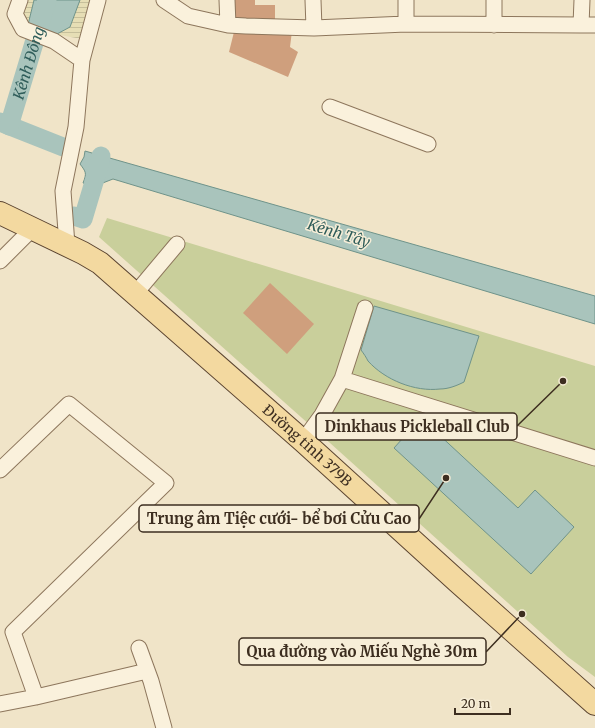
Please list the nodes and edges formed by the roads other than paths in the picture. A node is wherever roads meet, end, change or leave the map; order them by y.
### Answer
1 (20, 0) edge
2 (98, 0) edge
3 (164, 0) edge
4 (227, 0) edge
5 (313, 0) edge
6 (406, 0) edge
7 (494, 0) edge
8 (582, 0) edge
9 (228, 24) junction
10 (406, 24) junction
11 (494, 25) junction
12 (588, 25) edge
13 (314, 28) junction
14 (82, 60) junction
15 (330, 107) dead end
16 (428, 144) dead end
17 (0, 213) edge
18 (32, 229) junction
19 (177, 244) dead end
20 (67, 245) junction
21 (0, 261) edge
22 (135, 294) junction
23 (365, 308) dead end
24 (342, 379) junction
25 (303, 441) junction
26 (595, 458) edge
27 (0, 470) edge
28 (139, 648) dead end
29 (147, 671) junction
30 (36, 697) junction
31 (0, 704) edge
32 (595, 704) edge
33 (164, 728) edge

1 - 14 street
2 - 14 street
3 - 9 street
4 - 9 street
5 - 13 street
6 - 10 street
7 - 11 street
8 - 12 street
9 - 13 street
10 - 11 street
10 - 13 street
11 - 12 street
14 - 20 street
15 - 16 street
17 - 18 main road, Đường tỉnh 379B
18 - 20 main road, Đường tỉnh 379B
18 - 21 street
19 - 22 street
20 - 22 main road, Đường tỉnh 379B
22 - 25 main road, Đường tỉnh 379B
23 - 24 street
24 - 25 street
24 - 26 street
25 - 32 main road, Đường tỉnh 379B
27 - 30 street
28 - 29 street
29 - 30 street
29 - 33 street
30 - 31 street

